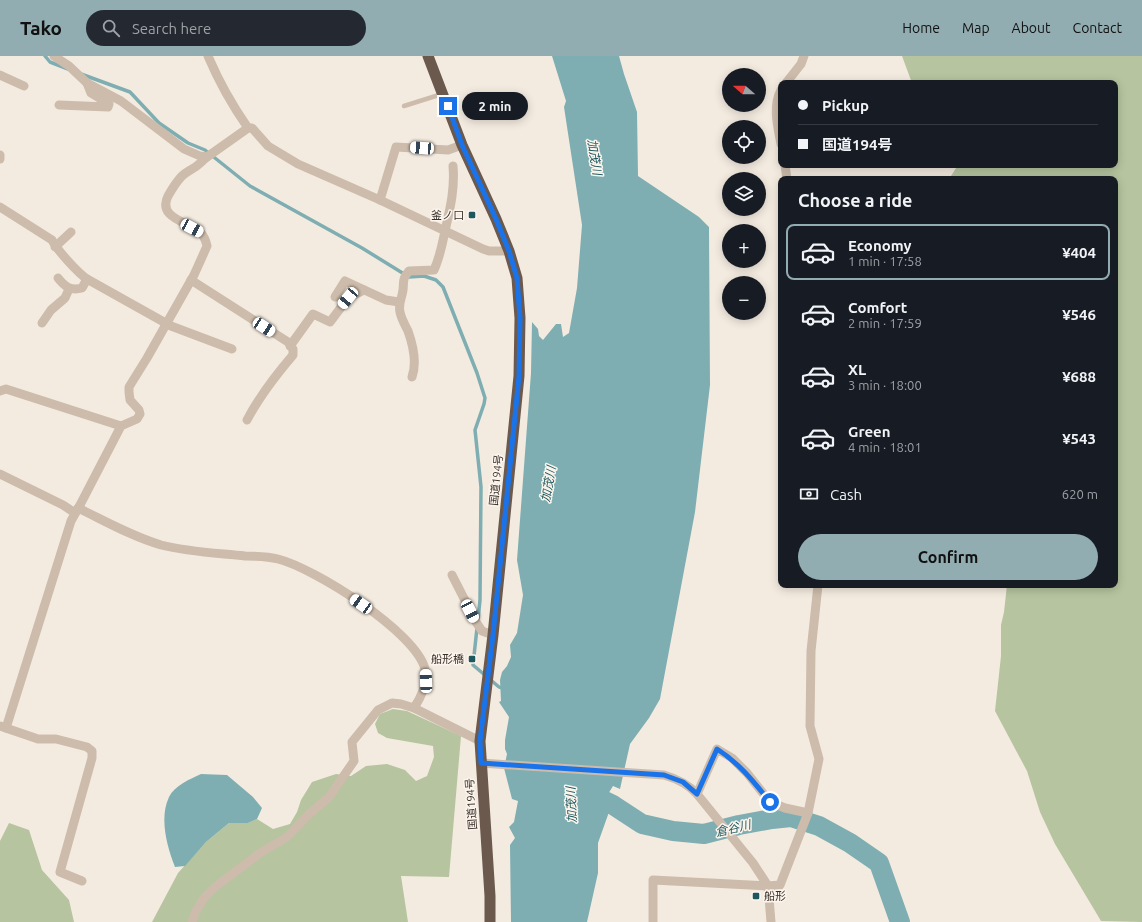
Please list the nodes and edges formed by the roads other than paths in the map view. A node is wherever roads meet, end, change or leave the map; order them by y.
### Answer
1 (54, 56) edge
2 (208, 56) edge
3 (428, 56) edge
4 (804, 56) edge
5 (0, 74) edge
6 (788, 80) edge
7 (87, 83) junction
8 (24, 86) dead end
9 (443, 93) junction
10 (778, 96) edge
11 (59, 105) dead end
12 (404, 106) dead end
13 (248, 128) junction
14 (778, 130) edge
15 (462, 145) junction
16 (0, 155) edge
17 (207, 157) junction
18 (0, 160) edge
19 (453, 166) dead end
20 (380, 200) junction
21 (0, 207) edge
22 (445, 231) junction
23 (71, 232) dead end
24 (56, 247) junction
25 (509, 251) junction
26 (58, 278) dead end
27 (87, 279) junction
28 (191, 280) junction
29 (70, 289) junction
30 (364, 290) junction
31 (335, 297) dead end
32 (399, 302) junction
33 (42, 323) dead end
34 (166, 324) junction
35 (290, 346) junction
36 (232, 349) dead end
37 (412, 376) dead end
38 (0, 391) edge
39 (247, 420) dead end
40 (121, 426) junction
41 (0, 474) edge
42 (77, 511) junction
43 (452, 575) dead end
44 (818, 588) edge
45 (493, 635) junction
46 (414, 708) junction
47 (3, 727) edge
48 (480, 741) junction
49 (486, 763) junction
50 (697, 794) junction
51 (808, 813) junction
52 (82, 881) dead end
53 (768, 886) junction
54 (192, 922) edge
55 (490, 922) edge
56 (653, 922) edge
57 (771, 922) edge

1 - 7 street
2 - 13 street
3 - 9 highway, 国道194号
4 - 6 street
5 - 8 street
7 - 11 street
7 - 17 street
9 - 12 lane
9 - 15 highway, 国道194号
10 - 14 street
13 - 17 street
13 - 20 street
15 - 20 street
15 - 25 highway, 国道194号
16 - 18 street
17 - 28 street
19 - 22 street
20 - 22 street
21 - 24 street
22 - 25 street
22 - 32 street
23 - 24 street
24 - 27 street
25 - 45 highway, 国道194号
26 - 29 street
27 - 29 street
27 - 34 street
28 - 34 street
28 - 35 street
29 - 33 street
30 - 31 street
30 - 32 street
30 - 35 street
32 - 37 street
34 - 36 street
34 - 40 street
35 - 39 street
38 - 40 street
40 - 42 street
41 - 42 street
42 - 46 street
42 - 47 street
43 - 45 street
44 - 51 street
45 - 48 highway, 国道194号
46 - 48 street
46 - 54 street
47 - 52 street
48 - 49 highway, 国道194号
49 - 50 street
49 - 55 highway, 国道194号
50 - 51 street
50 - 53 street
51 - 53 street
53 - 56 street
53 - 57 street

